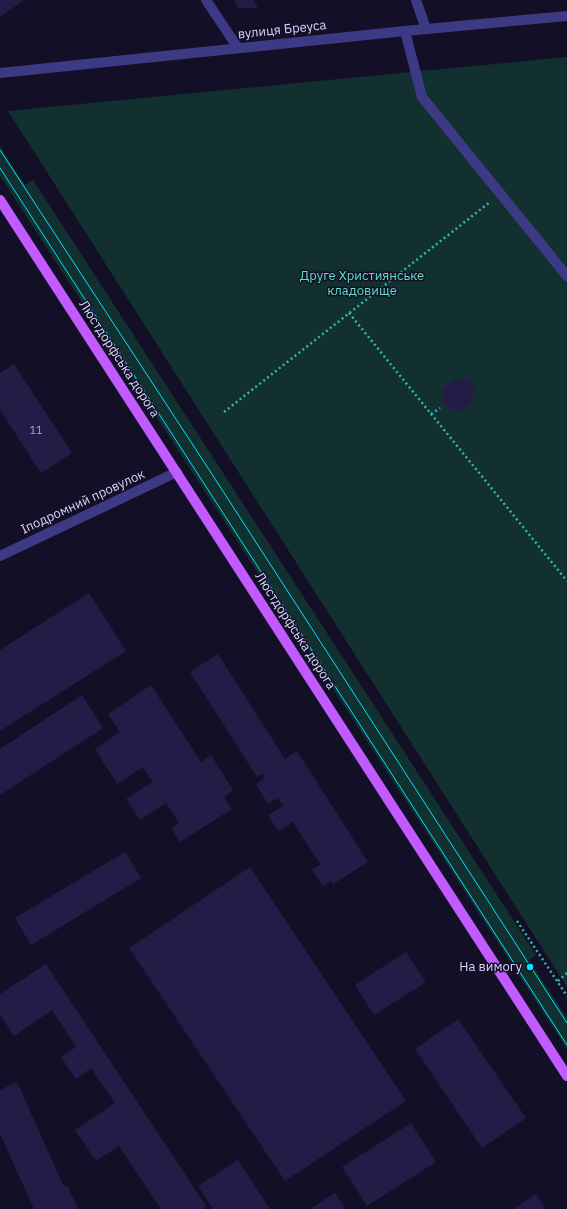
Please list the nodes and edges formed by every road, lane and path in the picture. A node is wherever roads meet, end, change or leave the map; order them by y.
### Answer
1 (206, 0) edge
2 (416, 0) edge
3 (567, 16) edge
4 (426, 29) junction
5 (405, 31) junction
6 (238, 48) junction
7 (0, 73) edge
8 (500, 194) junction
9 (0, 200) edge
10 (567, 276) edge
11 (349, 313) junction
12 (440, 408) dead end
13 (224, 412) dead end
14 (431, 414) junction
15 (177, 472) junction
16 (0, 556) edge
17 (567, 582) edge
18 (517, 920) dead end
19 (567, 974) edge
20 (558, 981) junction
21 (567, 996) edge
22 (567, 1076) edge

1 - 6 street
2 - 4 street
3 - 4 street, вулиця Бреуса
4 - 5 street, вулиця Бреуса
5 - 6 street, вулиця Бреуса
5 - 8 street
6 - 7 street, вулиця Бреуса
8 - 10 street
8 - 11 path
9 - 15 main road, Люстдорфська дорога
11 - 13 path
11 - 14 path
12 - 14 path
14 - 17 path
15 - 16 street, Іподромний провулок
15 - 22 main road, Люстдорфська дорога
18 - 20 path
19 - 20 path
20 - 21 path

